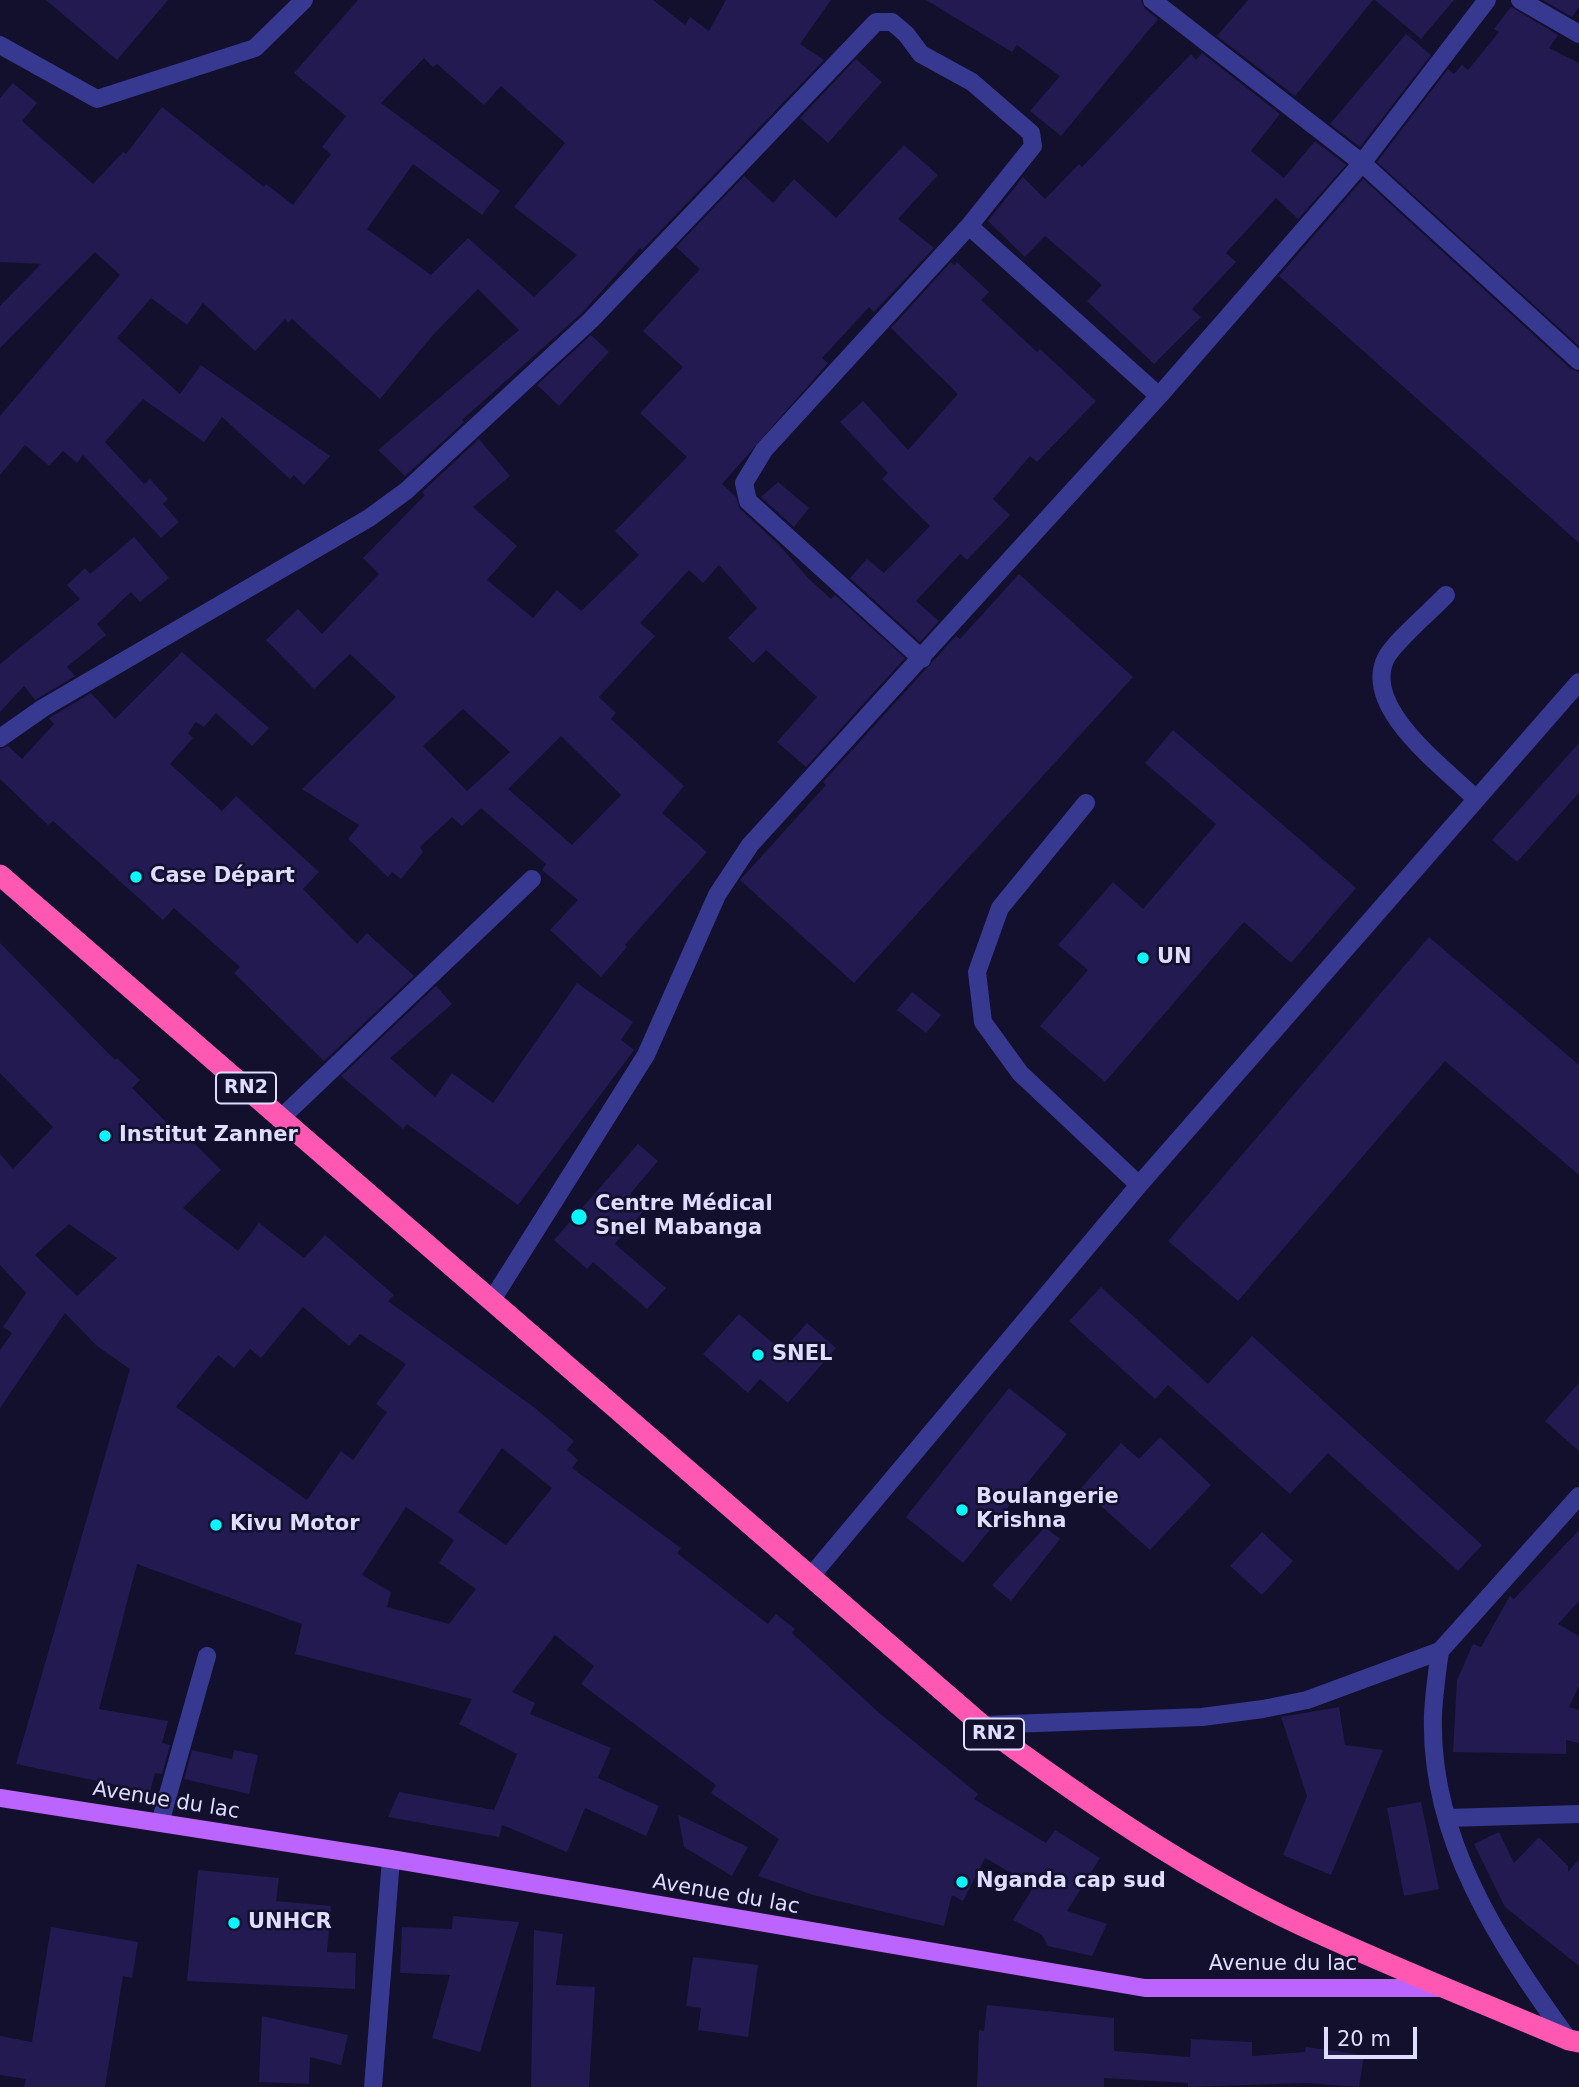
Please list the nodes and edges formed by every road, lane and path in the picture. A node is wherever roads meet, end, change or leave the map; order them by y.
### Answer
1 (303, 0) edge
2 (1152, 0) edge
3 (1487, 0) edge
4 (1520, 0) edge
5 (1579, 34) edge
6 (0, 45) edge
7 (1362, 163) junction
8 (969, 226) junction
9 (1579, 361) edge
10 (1159, 396) junction
11 (1446, 595) dead end
12 (922, 659) junction
13 (1579, 682) edge
14 (0, 738) edge
15 (1476, 799) junction
16 (1086, 803) dead end
17 (0, 875) edge
18 (532, 879) dead end
19 (281, 1118) junction
20 (1139, 1185) junction
21 (492, 1300) junction
22 (1579, 1496) edge
23 (811, 1576) junction
24 (1440, 1651) junction
25 (207, 1656) dead end
26 (982, 1725) junction
27 (0, 1798) edge
28 (1579, 1814) edge
29 (1447, 1818) junction
30 (160, 1823) junction
31 (391, 1859) junction
32 (1447, 1988) junction
33 (1574, 2041) edge
34 (372, 2087) edge
35 (380, 2087) edge

1 - 6 street
2 - 7 street
3 - 7 street
4 - 5 street
7 - 9 street
7 - 10 street
8 - 10 street
8 - 12 street
8 - 14 street
10 - 12 street
11 - 15 street
12 - 21 street
13 - 15 street
15 - 20 street
16 - 20 street
17 - 19 highway, RN2
18 - 19 street
19 - 21 highway, RN2
20 - 23 street
21 - 23 highway, RN2
22 - 24 street
23 - 26 highway, RN2
24 - 26 street
24 - 29 street
25 - 30 street
26 - 32 highway, RN2
27 - 30 main road, Avenue du lac
28 - 29 street
29 - 33 street
30 - 31 main road, Avenue du lac
31 - 32 main road, Avenue du lac
31 - 34 street
32 - 33 highway, RN2
34 - 35 street

